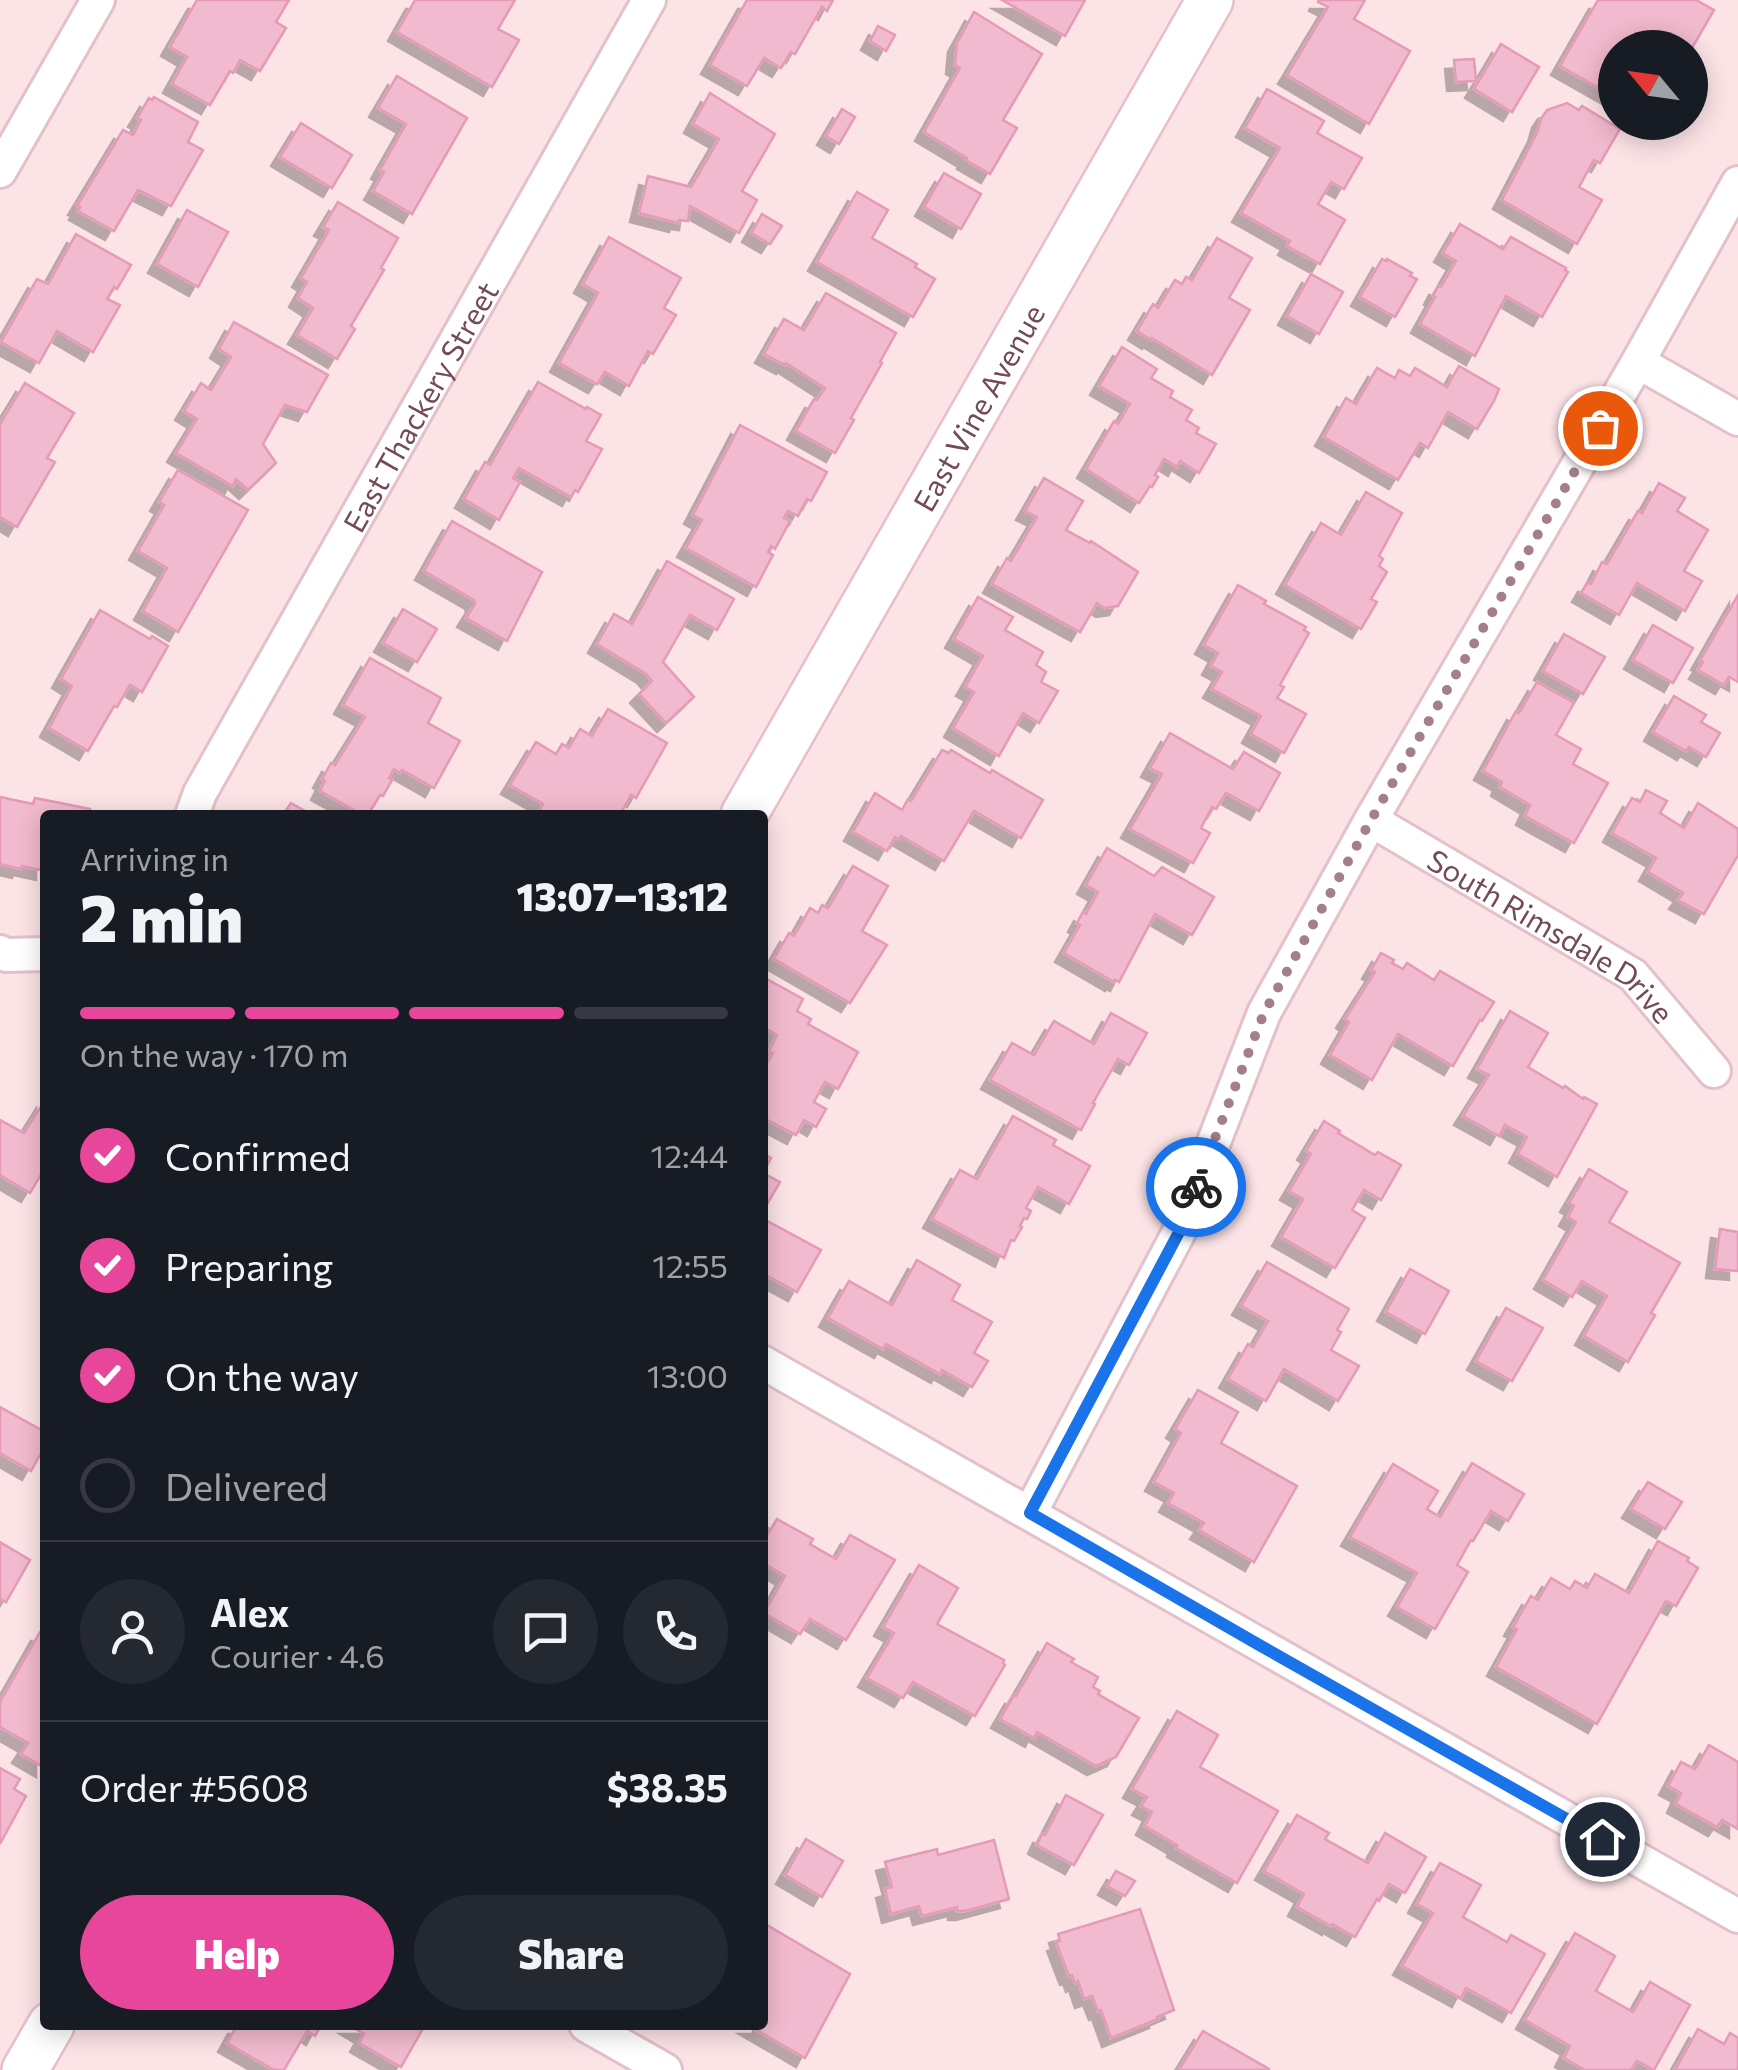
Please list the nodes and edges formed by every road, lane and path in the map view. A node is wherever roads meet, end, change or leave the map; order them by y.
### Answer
1 (98, 0) edge
2 (649, 0) edge
3 (1210, 0) edge
4 (0, 172) edge
5 (1738, 182) edge
6 (1638, 362) junction
7 (1738, 419) edge
8 (194, 810) edge
9 (747, 810) edge
10 (1371, 820) junction
11 (0, 952) edge
12 (40, 954) edge
13 (1714, 1071) dead end
14 (768, 1365) edge
15 (1030, 1513) junction
16 (1738, 1916) edge
17 (47, 2030) edge
18 (595, 2030) edge
19 (25, 2070) edge
20 (666, 2070) edge

1 - 4 street
2 - 8 street, East Thackery Street
3 - 9 street, East Vine Avenue
5 - 6 street
6 - 7 street
6 - 10 street
10 - 13 street, South Rimsdale Drive
10 - 15 street
11 - 12 street
14 - 15 street
15 - 16 street
17 - 19 street
18 - 20 street

